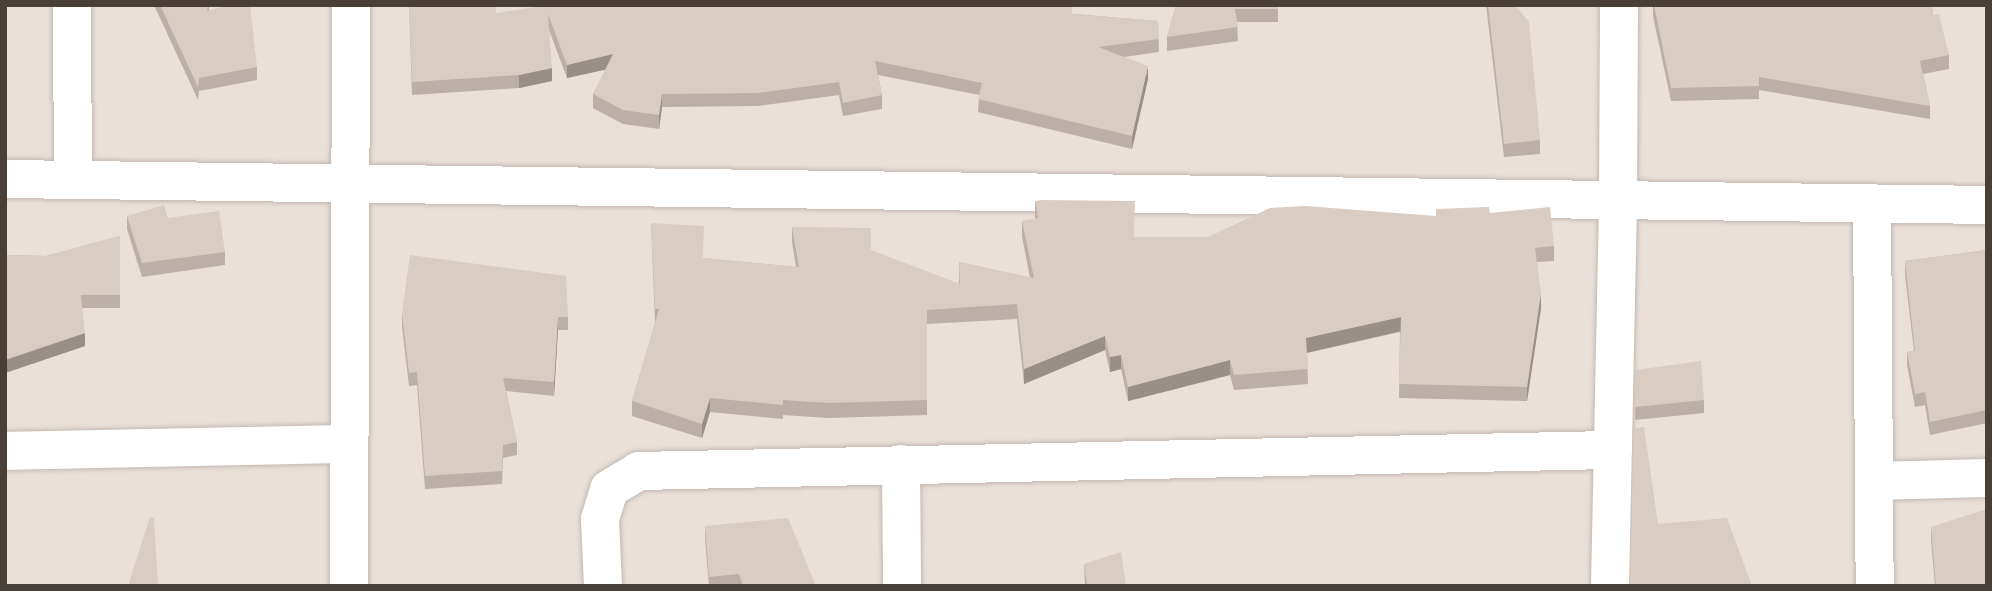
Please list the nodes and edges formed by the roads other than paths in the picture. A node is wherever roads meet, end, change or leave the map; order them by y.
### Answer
1 (72, 5) edge
2 (351, 5) edge
3 (1619, 5) edge
4 (5, 179) edge
5 (73, 180) junction
6 (351, 183) junction
7 (1618, 201) junction
8 (1871, 203) junction
9 (1987, 205) edge
10 (349, 444) junction
11 (1613, 450) junction
12 (5, 451) edge
13 (901, 464) junction
14 (1987, 478) edge
15 (1874, 481) junction
16 (349, 586) edge
17 (603, 586) edge
18 (902, 586) edge
19 (1610, 586) edge
20 (1875, 586) edge

1 - 5 street
2 - 6 street
3 - 7 street
4 - 5 street
5 - 6 street
6 - 7 street
6 - 10 street
7 - 8 street
7 - 11 street
8 - 9 street
8 - 15 street
10 - 12 street
10 - 16 street
11 - 13 street
11 - 19 street
13 - 17 street
13 - 18 street
14 - 15 street
15 - 20 street

